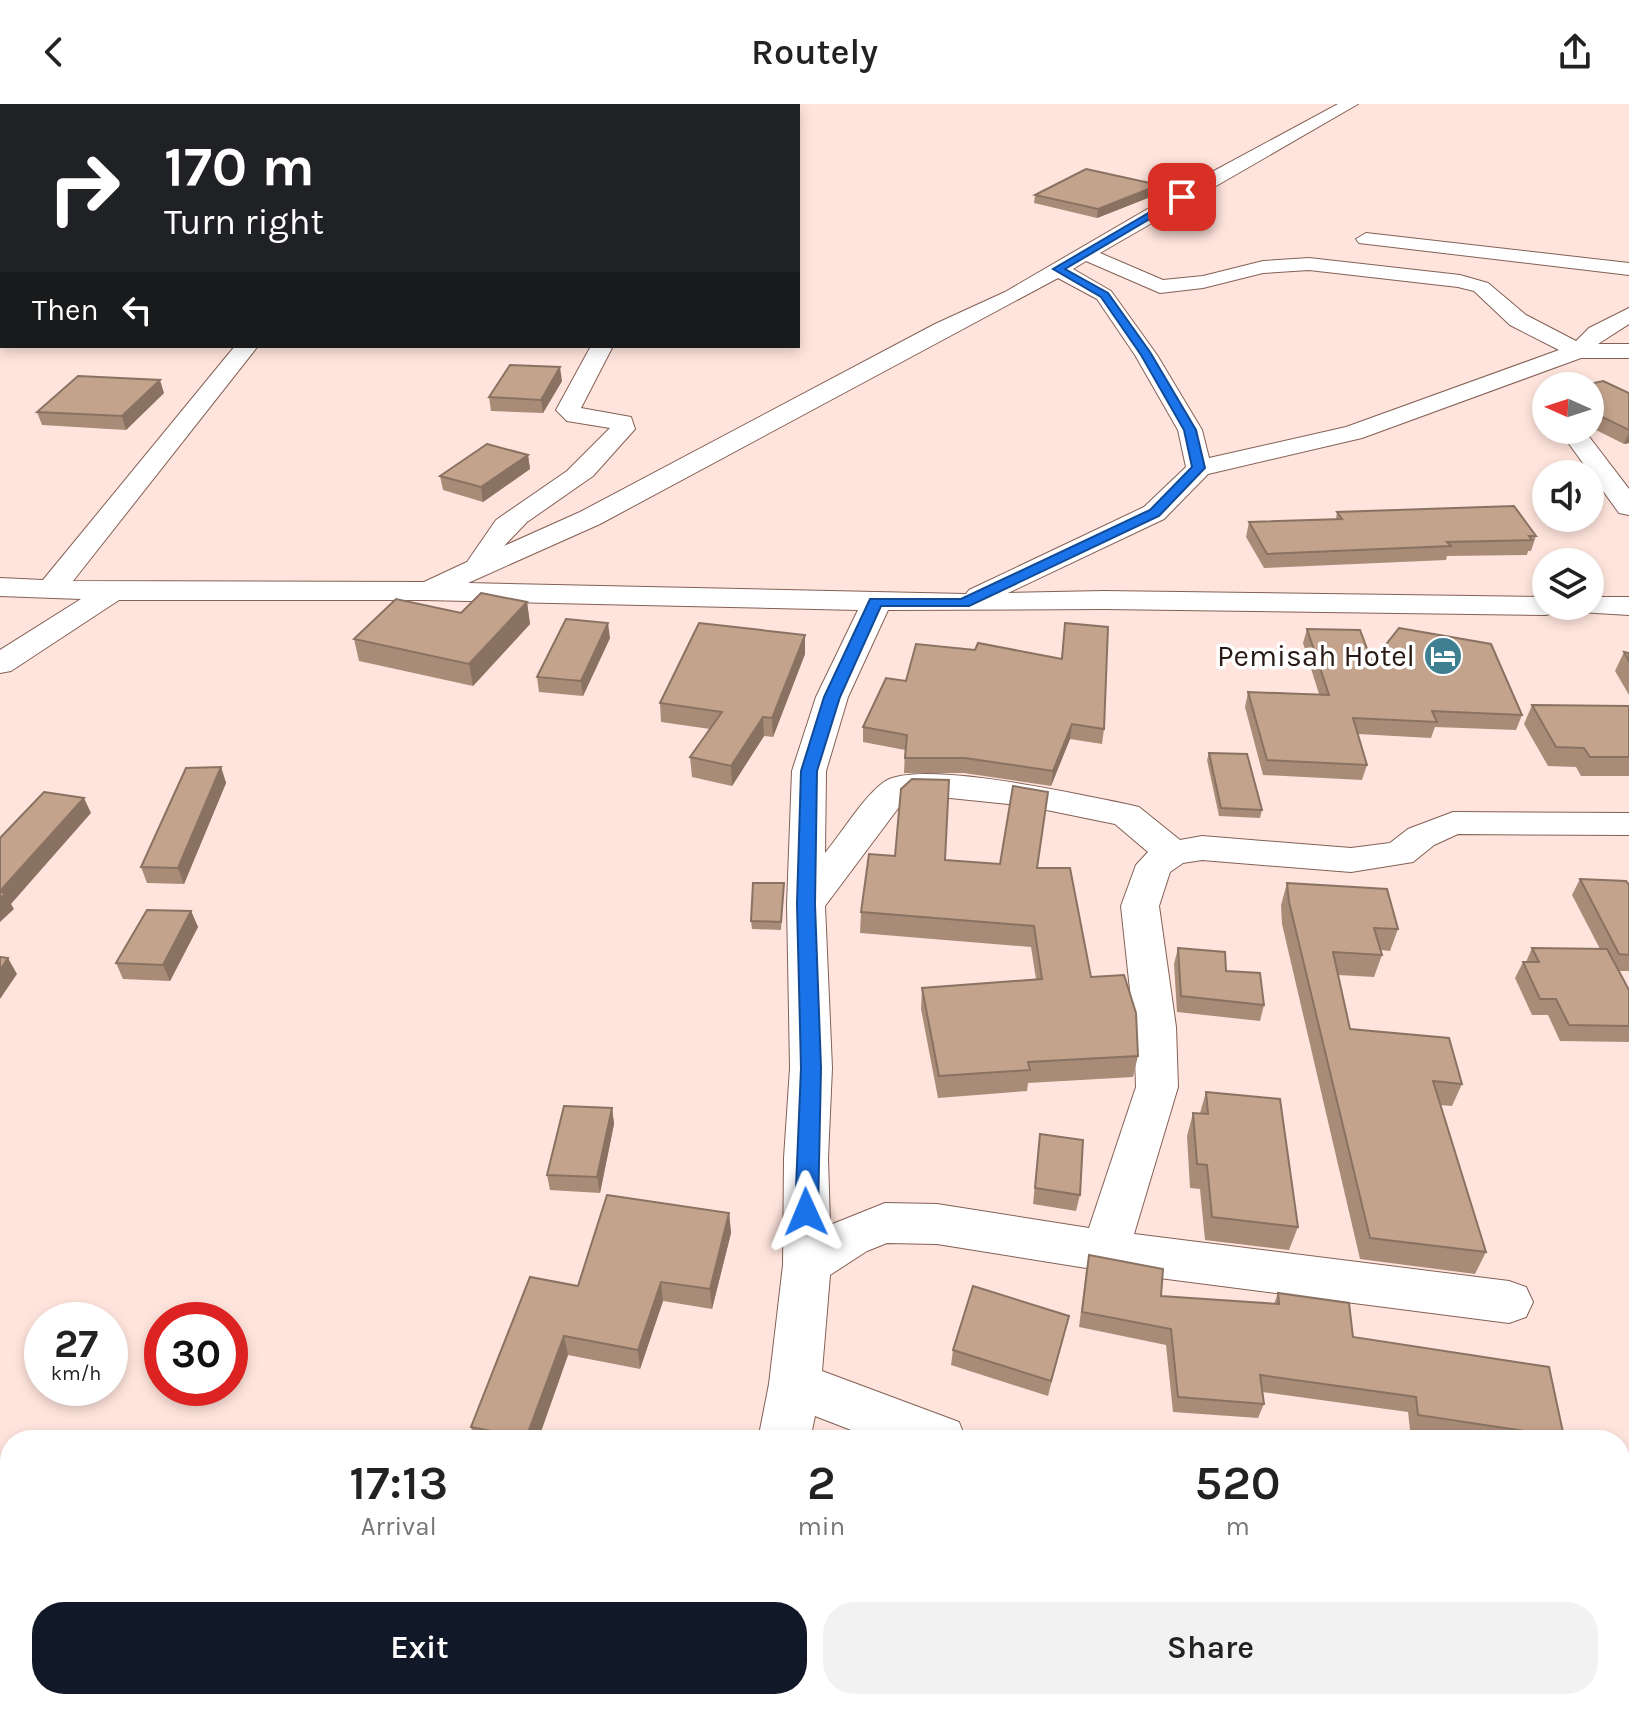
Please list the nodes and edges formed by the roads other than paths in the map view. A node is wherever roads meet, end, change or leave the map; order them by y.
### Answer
1 (1350, 104) edge
2 (1366, 239) dead end
3 (1086, 254) junction
4 (1058, 269) junction
5 (1629, 269) edge
6 (1160, 287) junction
7 (1104, 295) junction
8 (1629, 315) edge
9 (245, 348) edge
10 (601, 348) edge
11 (1578, 351) junction
12 (1629, 351) edge
13 (1582, 444) edge
14 (1199, 468) junction
15 (1629, 507) edge
16 (479, 567) junction
17 (0, 587) edge
18 (51, 589) junction
19 (113, 591) junction
20 (425, 591) junction
21 (875, 602) junction
22 (964, 603) junction
23 (1532, 606) edge
24 (1604, 606) edge
25 (1629, 606) edge
26 (0, 664) edge
27 (1629, 824) edge
28 (1173, 853) junction
29 (806, 904) junction
30 (1105, 1251) junction
31 (807, 1265) junction
32 (1509, 1302) dead end
33 (795, 1384) junction
34 (786, 1430) edge
35 (914, 1430) edge

1 - 3 street
2 - 5 street
3 - 4 street
3 - 6 street
4 - 7 street
4 - 16 street
6 - 7 street
6 - 11 street
7 - 14 street
8 - 11 street
9 - 18 street
10 - 16 street
11 - 12 street
11 - 14 street
13 - 15 street
14 - 22 street
16 - 20 street
17 - 18 street
18 - 19 street
19 - 20 street
19 - 26 street
20 - 21 street
21 - 22 street
21 - 29 street
22 - 23 street
24 - 25 street
27 - 28 street
28 - 29 street
28 - 30 street
29 - 31 street
30 - 31 street
30 - 32 street
31 - 33 street
33 - 34 street
33 - 35 street

